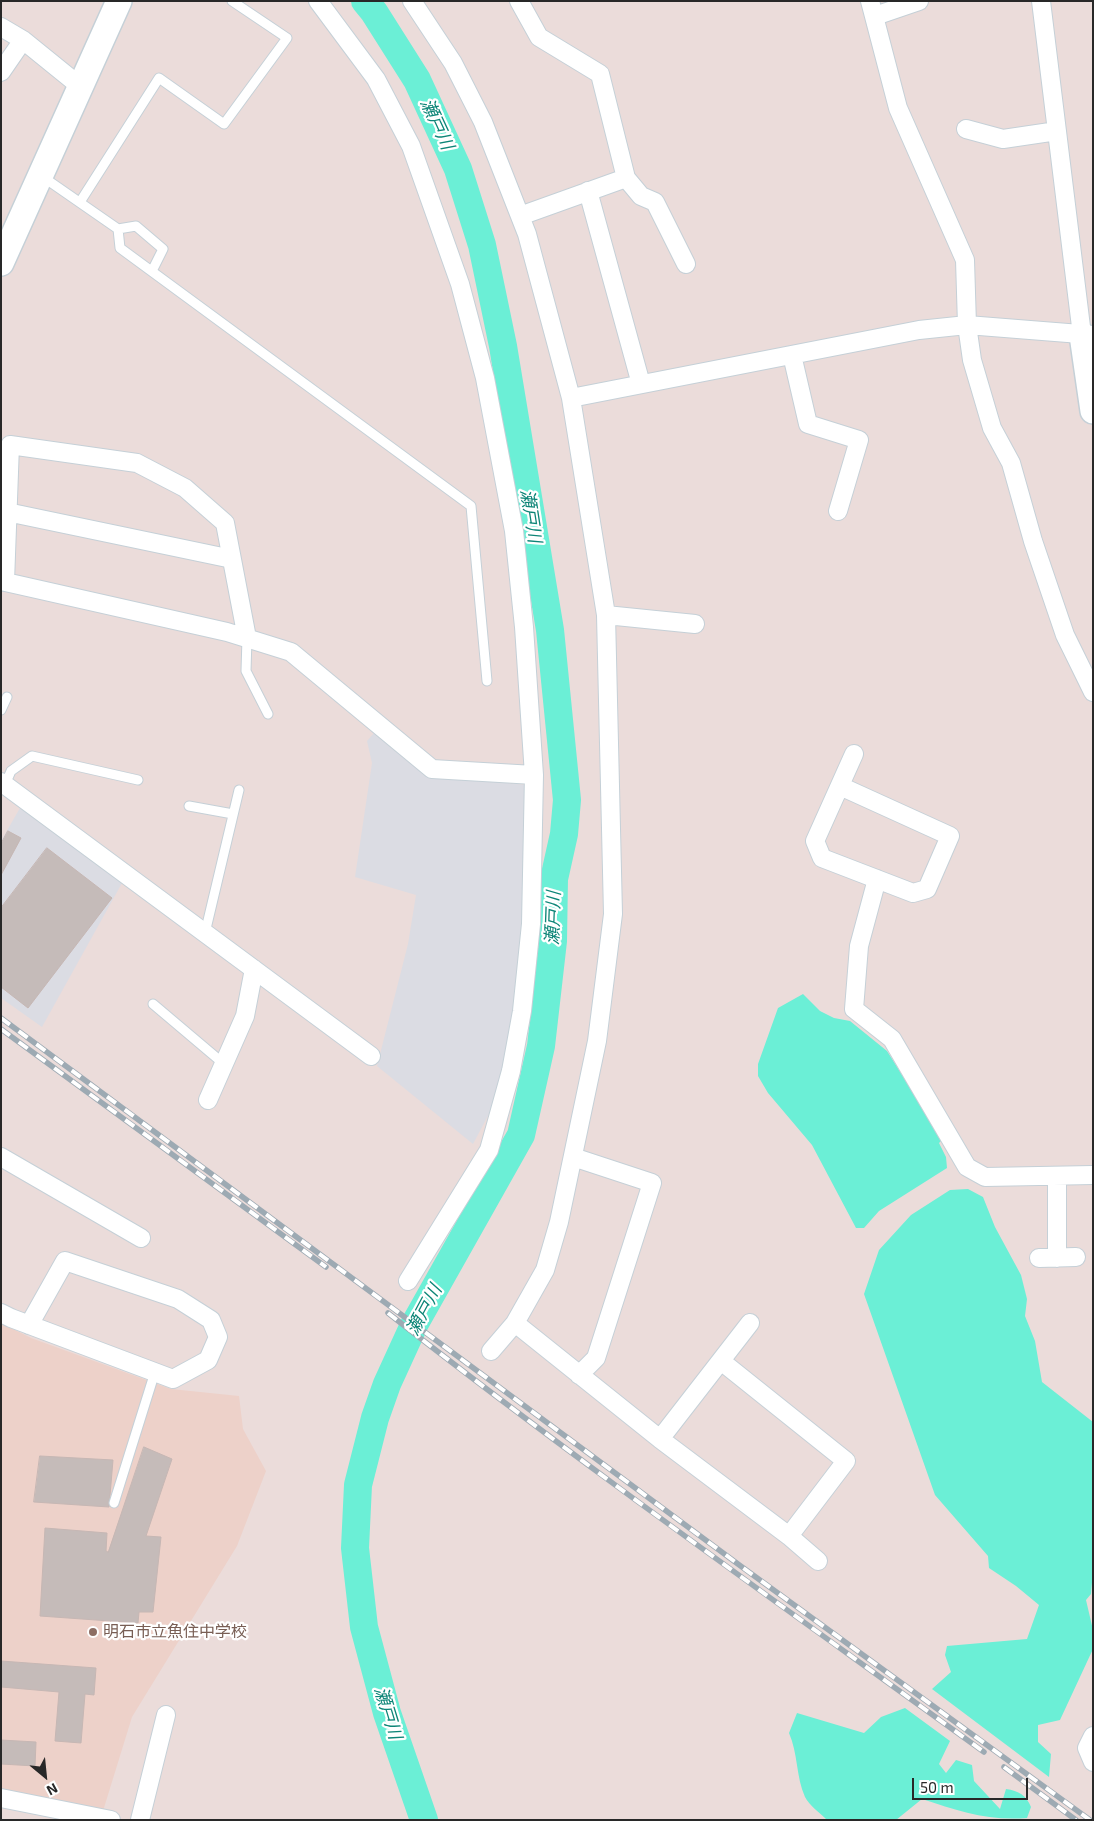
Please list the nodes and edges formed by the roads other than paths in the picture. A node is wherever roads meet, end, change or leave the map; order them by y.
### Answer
1 (120, 1) edge
2 (232, 1) edge
3 (318, 1) edge
4 (412, 1) edge
5 (519, 1) edge
6 (919, 1) edge
7 (1042, 1) edge
8 (872, 8) edge
9 (1, 28) edge
10 (23, 40) junction
11 (1, 72) edge
12 (81, 87) junction
13 (966, 129) dead end
14 (1057, 131) junction
15 (40, 175) junction
16 (626, 178) junction
17 (588, 192) junction
18 (80, 202) junction
19 (520, 216) junction
20 (118, 229) junction
21 (1, 263) edge
22 (686, 264) dead end
23 (152, 271) junction
24 (966, 324) junction
25 (1087, 335) edge
26 (792, 354) junction
27 (641, 384) junction
28 (571, 398) junction
29 (1093, 411) edge
30 (838, 511) dead end
31 (8, 512) junction
32 (232, 558) junction
33 (3, 582) edge
34 (606, 614) junction
35 (695, 624) dead end
36 (247, 638) junction
37 (487, 680) dead end
38 (1093, 692) edge
39 (7, 697) dead end
40 (1, 710) edge
41 (268, 714) dead end
42 (854, 754) dead end
43 (534, 774) junction
44 (138, 780) dead end
45 (3, 786) edge
46 (840, 786) junction
47 (239, 790) dead end
48 (189, 806) dead end
49 (233, 814) junction
50 (877, 879) junction
51 (205, 933) junction
52 (254, 969) junction
53 (153, 1004) dead end
54 (371, 1056) dead end
55 (224, 1064) junction
56 (208, 1100) dead end
57 (1, 1157) edge
58 (573, 1157) junction
59 (1093, 1175) edge
60 (1057, 1176) junction
61 (141, 1238) dead end
62 (1076, 1257) dead end
63 (1039, 1258) dead end
64 (1057, 1258) junction
65 (408, 1280) dead end
66 (1, 1313) edge
67 (515, 1323) junction
68 (750, 1323) dead end
69 (28, 1325) junction
70 (491, 1351) dead end
71 (721, 1361) junction
72 (155, 1372) junction
73 (579, 1375) junction
74 (660, 1439) junction
75 (114, 1503) dead end
76 (790, 1536) junction
77 (818, 1561) dead end
78 (166, 1716) dead end
79 (1093, 1736) edge
80 (1093, 1762) edge
81 (1, 1798) edge
82 (111, 1820) edge
83 (140, 1820) edge

1 - 12 street
2 - 18 lane
3 - 43 street
4 - 19 street
5 - 16 street
6 - 8 street
7 - 14 street
8 - 24 street
9 - 10 street
10 - 11 street
10 - 12 street
12 - 15 street
13 - 14 street
14 - 25 street
15 - 18 lane
15 - 21 street
16 - 17 street
16 - 22 street
17 - 19 street
17 - 27 street
18 - 20 lane
19 - 28 street
20 - 23 lane
20 - 23 lane
23 - 37 lane
24 - 25 street
24 - 26 street
24 - 38 street
25 - 29 street
26 - 27 street
26 - 30 street
27 - 28 street
28 - 34 street
31 - 32 street
31 - 32 street
31 - 33 street
32 - 36 street
33 - 36 street
34 - 35 street
34 - 58 street
36 - 41 lane
36 - 43 street
39 - 40 lane
42 - 46 street
43 - 65 street
44 - 45 lane
45 - 51 street
46 - 50 street
46 - 50 street
47 - 49 lane
48 - 49 lane
49 - 51 lane
50 - 60 street
51 - 52 street
52 - 54 street
52 - 55 street
53 - 55 lane
55 - 56 street
57 - 61 street
58 - 67 street
58 - 73 street
59 - 60 street
60 - 64 street
62 - 64 street
63 - 64 street
66 - 69 street
67 - 70 street
67 - 73 street
68 - 71 street
69 - 72 street
69 - 72 street
71 - 74 street
71 - 76 street
72 - 75 lane
73 - 74 street
74 - 76 street
76 - 77 street
78 - 83 street
79 - 80 street
81 - 82 street

